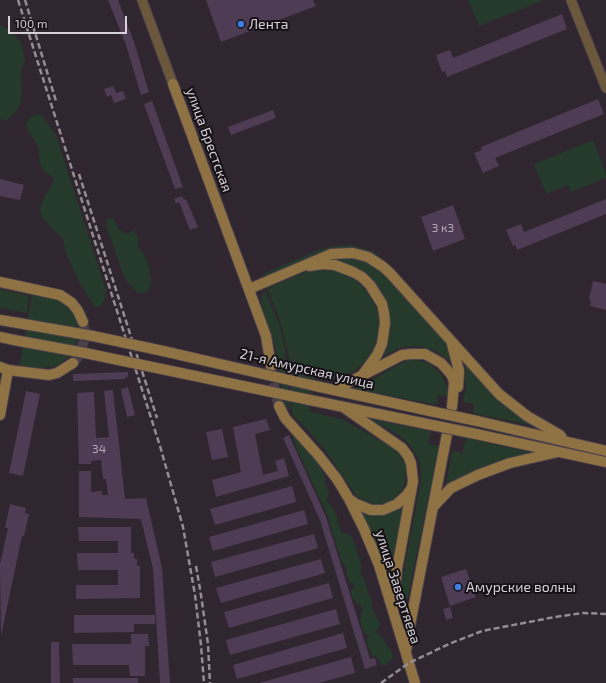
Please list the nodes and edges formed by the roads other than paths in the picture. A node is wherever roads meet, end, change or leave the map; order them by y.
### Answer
1 (142, 0) edge
2 (571, 0) edge
3 (173, 84) joint
4 (606, 88) edge
5 (301, 268) junction
6 (0, 282) edge
7 (249, 289) junction
8 (0, 320) edge
9 (83, 322) tunnel mouth
10 (0, 337) edge
11 (450, 339) junction
12 (73, 363) tunnel mouth
13 (272, 366) tunnel mouth
14 (4, 369) edge
15 (361, 377) junction
16 (334, 390) junction
17 (279, 406) tunnel mouth
18 (342, 407) junction
19 (0, 416) edge
20 (447, 434) dead end
21 (564, 441) junction
22 (606, 451) edge
23 (558, 452) junction
24 (606, 462) edge
25 (411, 488) junction
26 (349, 499) junction
27 (432, 507) junction
28 (395, 620) junction
29 (411, 620) junction
30 (406, 653) junction
31 (415, 683) edge

1 - 3 street, улица Брестская
2 - 4 street
3 - 7 main road, улица Брестская
5 - 7 main road
5 - 11 main road
5 - 15 main road
6 - 9 main road
7 - 13 main road
8 - 16 main road, 21-я Амурская улица, bridge
10 - 18 main road, 21-я Амурская улица, bridge
11 - 15 main road
11 - 21 main road
12 - 14 main road
14 - 19 main road
15 - 16 main road
16 - 21 main road, 21-я Амурская улица, bridge
17 - 26 main road, улица Завертяева
18 - 23 main road, 21-я Амурская улица, bridge
18 - 25 main road
20 - 27 main road
21 - 22 main road, 21-я Амурская улица
23 - 24 main road, 21-я Амурская улица
23 - 27 main road
25 - 26 main road
25 - 28 main road
26 - 28 main road, улица Завертяева
27 - 29 main road
28 - 29 main road
28 - 30 main road, улица Завертяева
29 - 30 main road
30 - 31 main road, улица Завертяева

